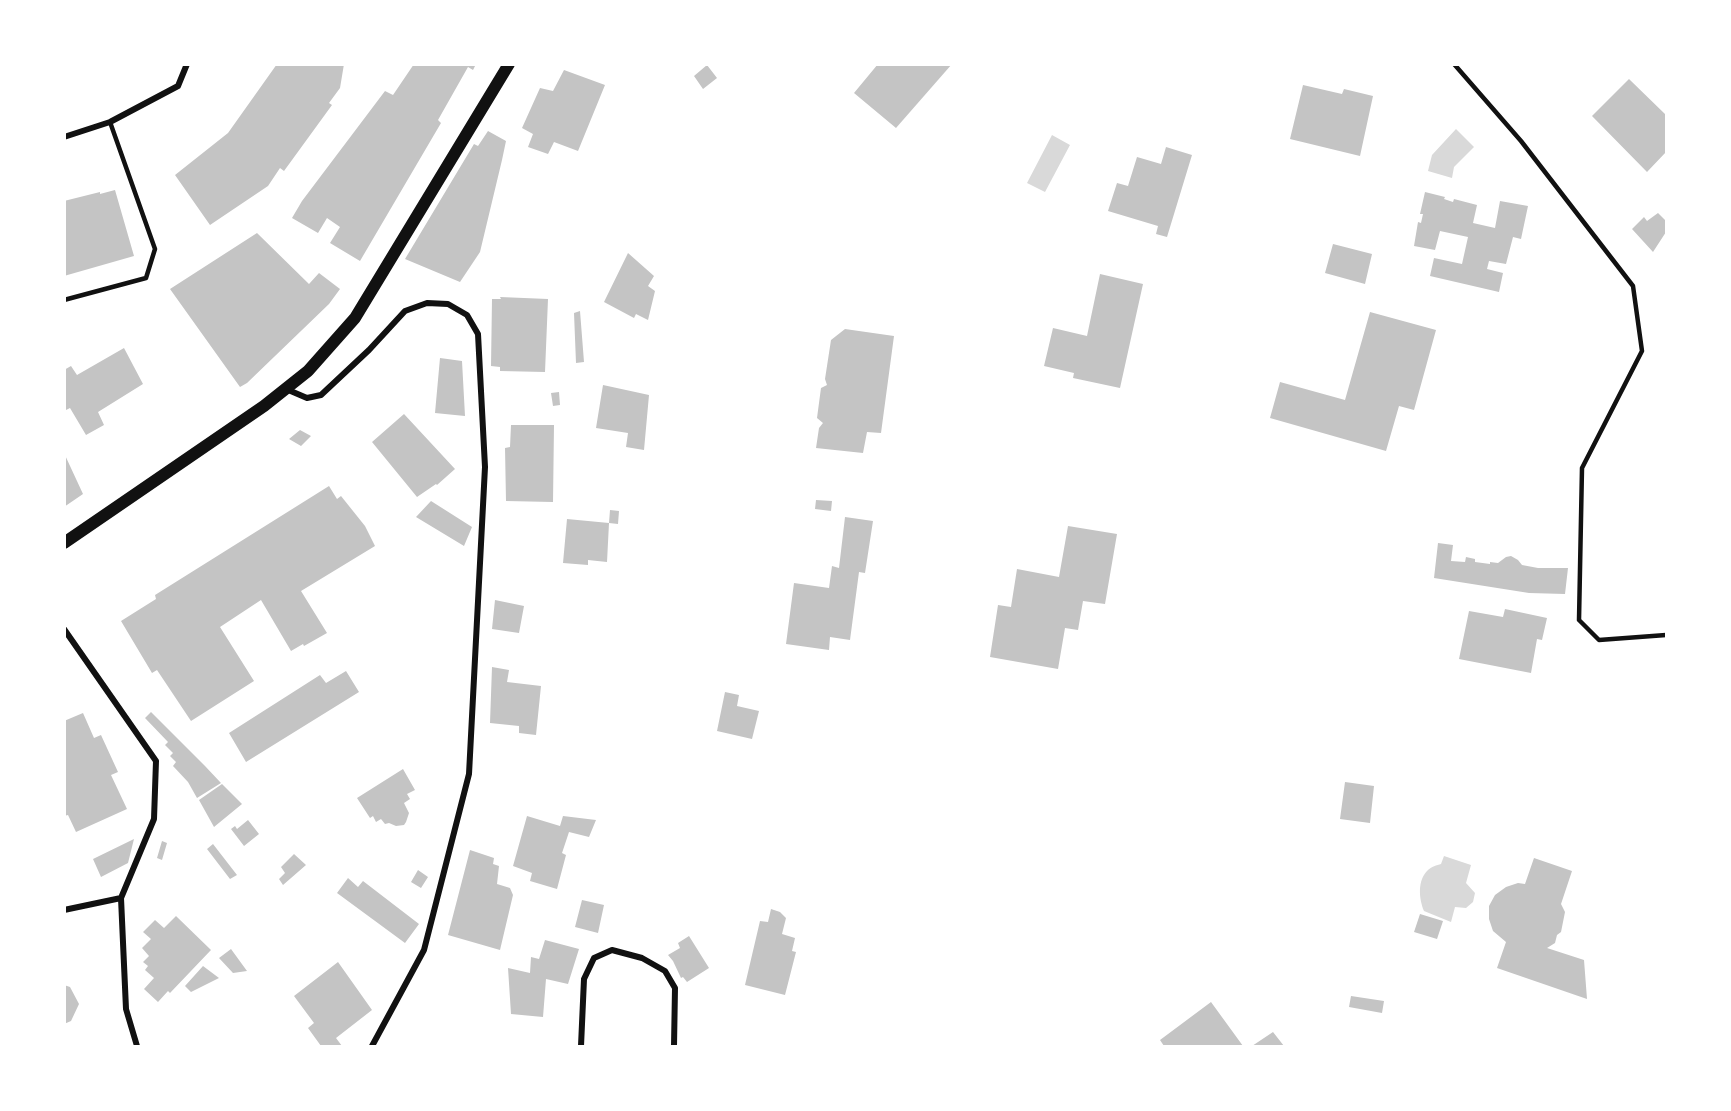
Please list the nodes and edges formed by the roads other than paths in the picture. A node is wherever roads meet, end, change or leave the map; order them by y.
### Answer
1 (188, 64) edge
2 (508, 64) edge
3 (1454, 64) edge
4 (111, 122) junction
5 (64, 137) edge
6 (64, 300) edge
7 (286, 389) junction
8 (64, 543) edge
9 (64, 629) edge
10 (1666, 635) edge
11 (121, 898) junction
12 (64, 910) edge
13 (137, 1047) edge
14 (372, 1047) edge
15 (581, 1047) edge
16 (674, 1047) edge

1 - 4 street
2 - 7 main road
3 - 10 lane
4 - 5 street
4 - 6 lane
7 - 8 main road
7 - 14 street
9 - 11 street
11 - 12 street
11 - 13 street
15 - 16 street

